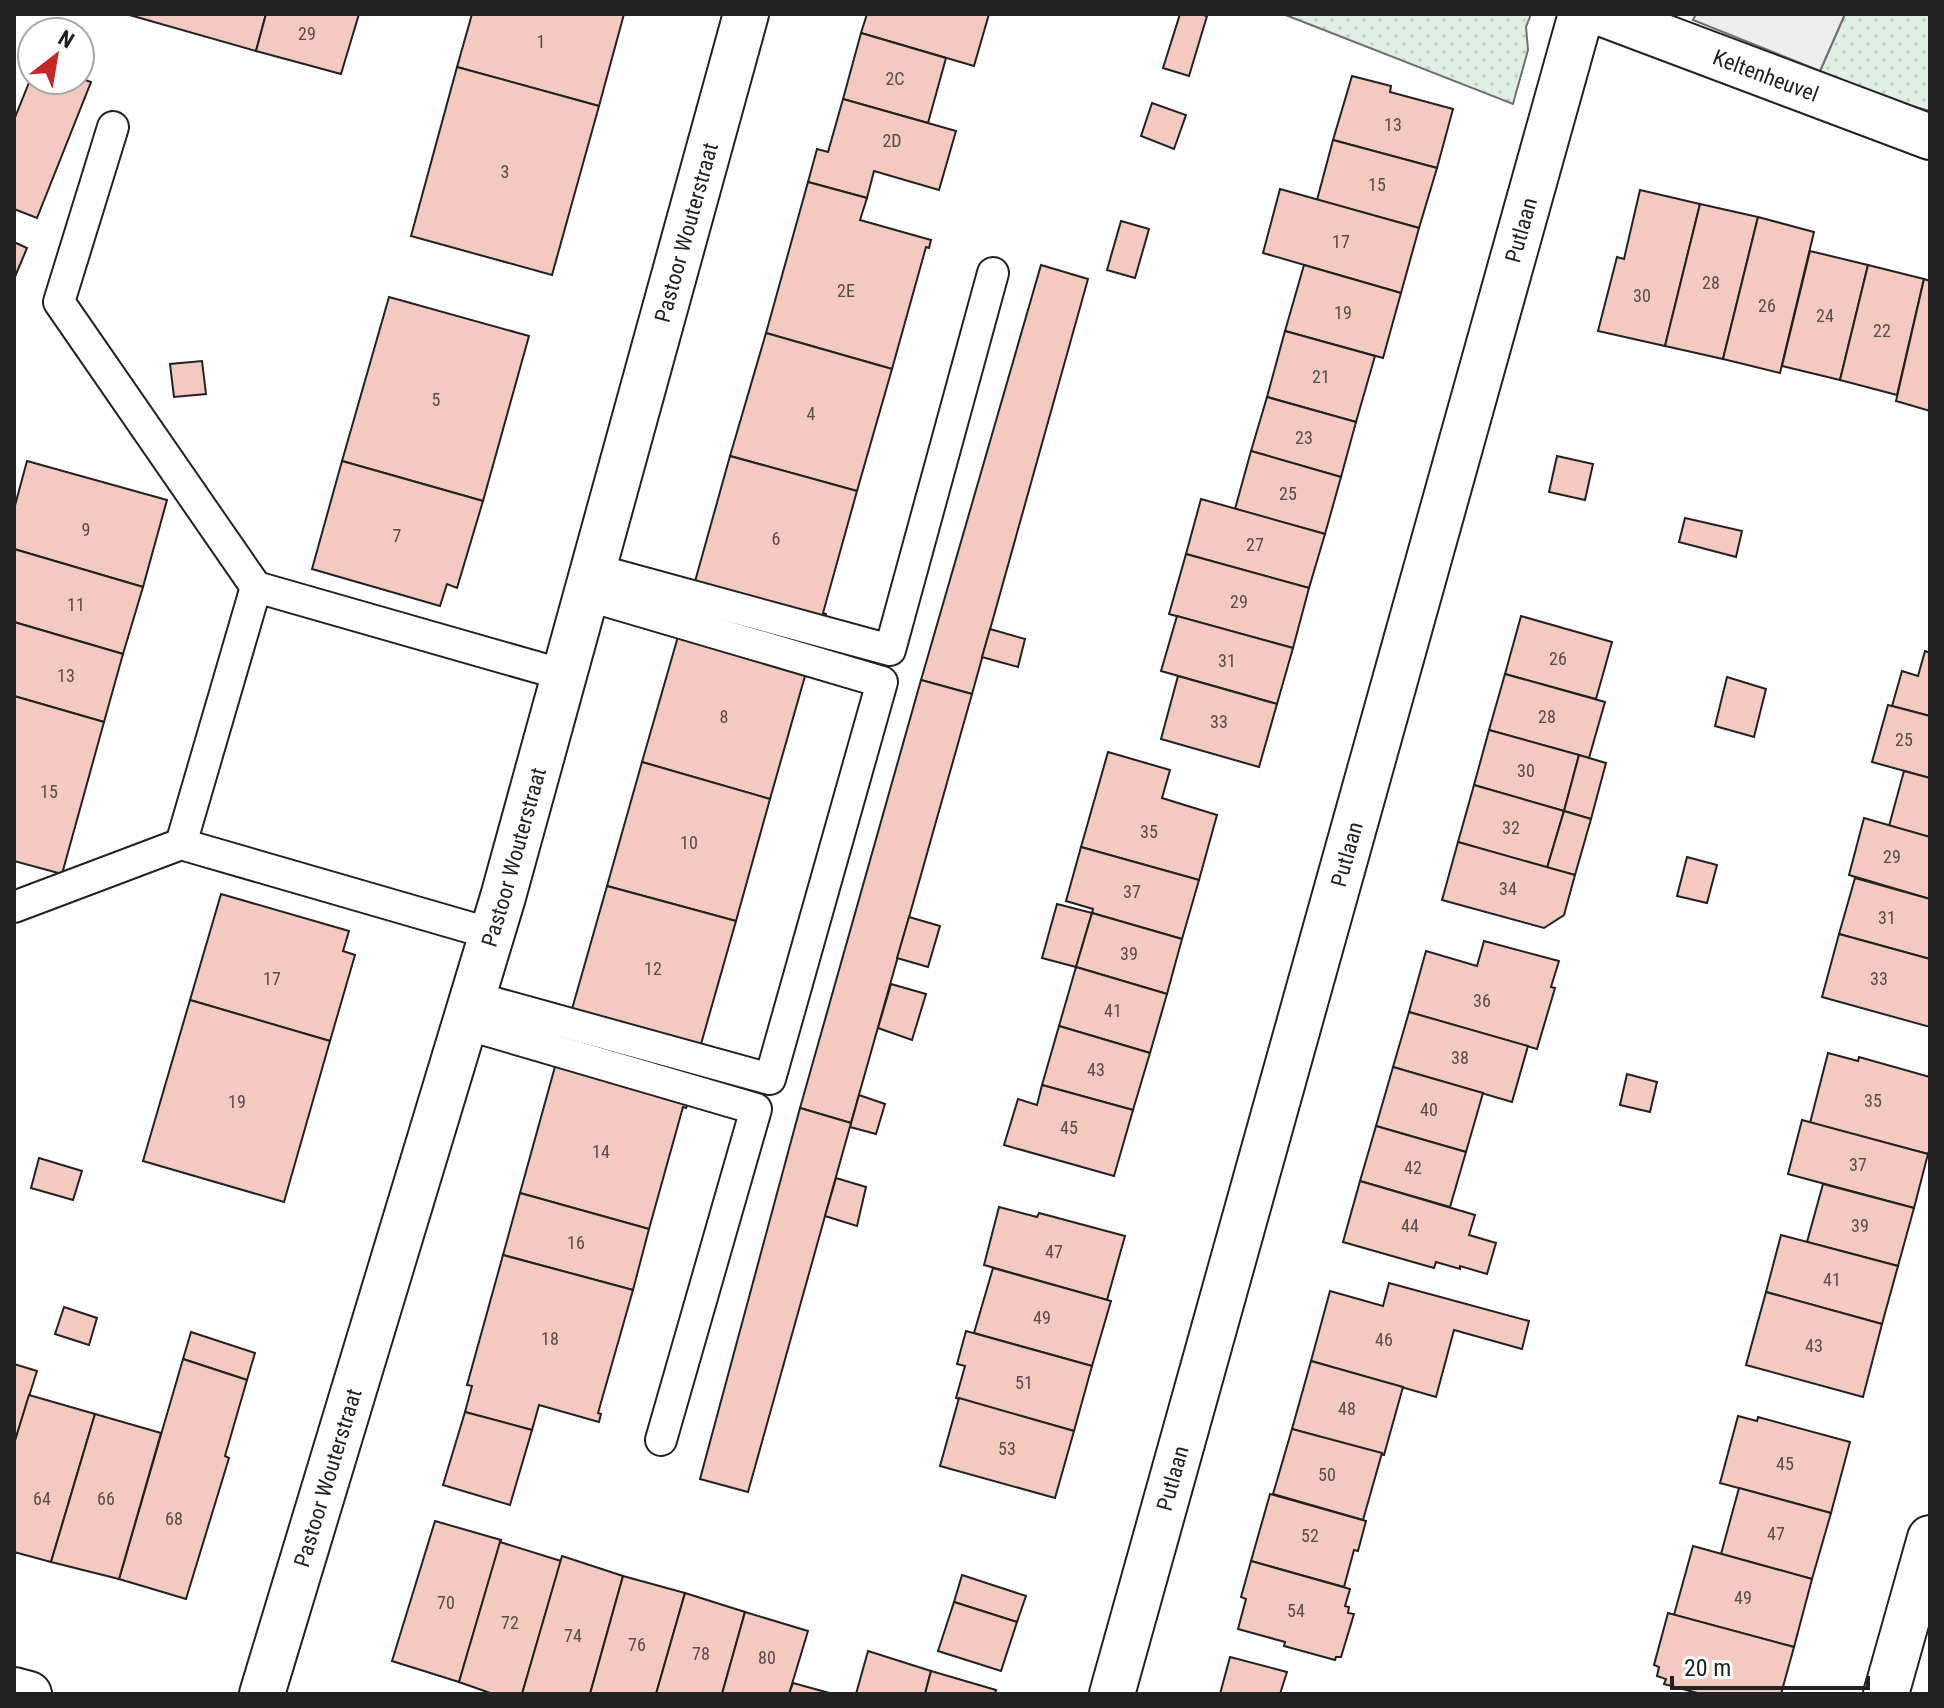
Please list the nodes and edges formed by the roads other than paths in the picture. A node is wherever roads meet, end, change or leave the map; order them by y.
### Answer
1 (746, 14) edge
2 (1581, 14) edge
3 (1603, 14) edge
4 (113, 127) dead end
5 (1930, 137) edge
6 (993, 273) dead end
7 (590, 582) junction
8 (256, 587) junction
9 (564, 675) junction
10 (181, 844) junction
11 (14, 907) edge
12 (492, 934) junction
13 (469, 1010) junction
14 (661, 1440) dead end
15 (1930, 1538) edge
16 (14, 1690) edge
17 (29, 1694) edge
18 (262, 1694) edge
19 (1112, 1694) edge
20 (1886, 1694) edge

1 - 7 street, Pastoor Wouterstraat
2 - 19 street, Putlaan
3 - 5 street, Keltenheuvel
4 - 8 lane
6 - 7 lane
7 - 9 street, Pastoor Wouterstraat
7 - 13 lane
8 - 9 lane
8 - 10 lane
9 - 12 street, Pastoor Wouterstraat
10 - 11 lane
10 - 12 lane
12 - 13 street, Pastoor Wouterstraat
13 - 14 lane
13 - 18 street, Pastoor Wouterstraat
15 - 20 street
16 - 17 street

